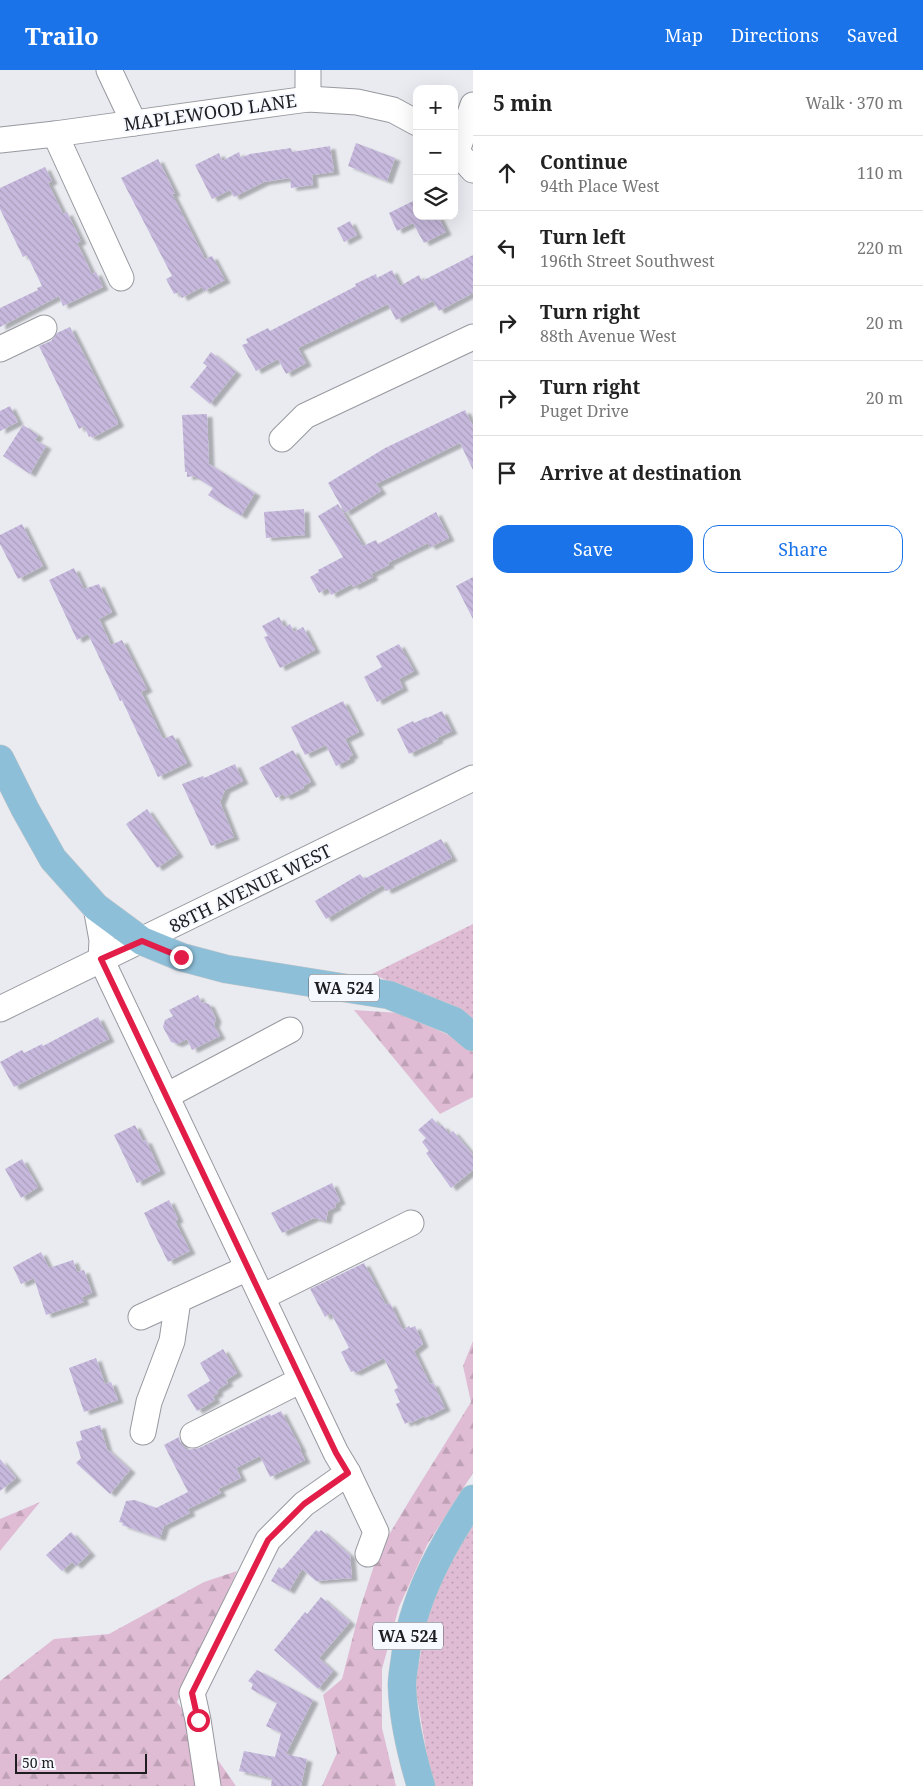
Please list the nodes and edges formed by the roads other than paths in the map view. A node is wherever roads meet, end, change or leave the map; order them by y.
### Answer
1 (109, 70) edge
2 (308, 70) edge
3 (308, 99) junction
4 (473, 105) edge
5 (413, 121) edge
6 (134, 123) junction
7 (54, 134) junction
8 (0, 140) edge
9 (458, 145) edge
10 (458, 152) edge
11 (473, 170) edge
12 (121, 278) dead end
13 (44, 328) dead end
14 (473, 337) edge
15 (0, 349) edge
16 (282, 439) dead end
17 (4, 777) edge
18 (473, 778) edge
19 (96, 907) junction
20 (142, 941) junction
21 (101, 959) junction
22 (0, 1009) edge
23 (290, 1030) dead end
24 (473, 1037) edge
25 (166, 1096) junction
26 (411, 1223) dead end
27 (248, 1268) junction
28 (262, 1297) junction
29 (178, 1300) junction
30 (141, 1317) dead end
31 (301, 1380) junction
32 (143, 1432) dead end
33 (193, 1435) dead end
34 (348, 1473) junction
35 (473, 1499) edge
36 (368, 1554) dead end
37 (208, 1786) edge
38 (421, 1786) edge

1 - 6 street
2 - 3 street
3 - 5 street, MAPLEWOOD LANE
3 - 6 street, MAPLEWOOD LANE
4 - 9 street
6 - 7 street, MAPLEWOOD LANE
7 - 8 street, MAPLEWOOD LANE
7 - 12 street
10 - 11 street
13 - 15 street
14 - 16 street
17 - 19 main road, WA 524
18 - 20 street, 88TH AVENUE WEST
19 - 20 main road, WA 524
19 - 21 street
20 - 21 street, 88TH AVENUE WEST
20 - 24 main road, WA 524
21 - 22 street, 88TH AVENUE WEST
21 - 25 street
23 - 25 street
25 - 27 street
26 - 28 street
27 - 28 street
27 - 29 street
28 - 31 street
29 - 30 street
29 - 32 street
31 - 33 street
31 - 34 street
34 - 36 street
34 - 37 street
35 - 38 main road, WA 524

